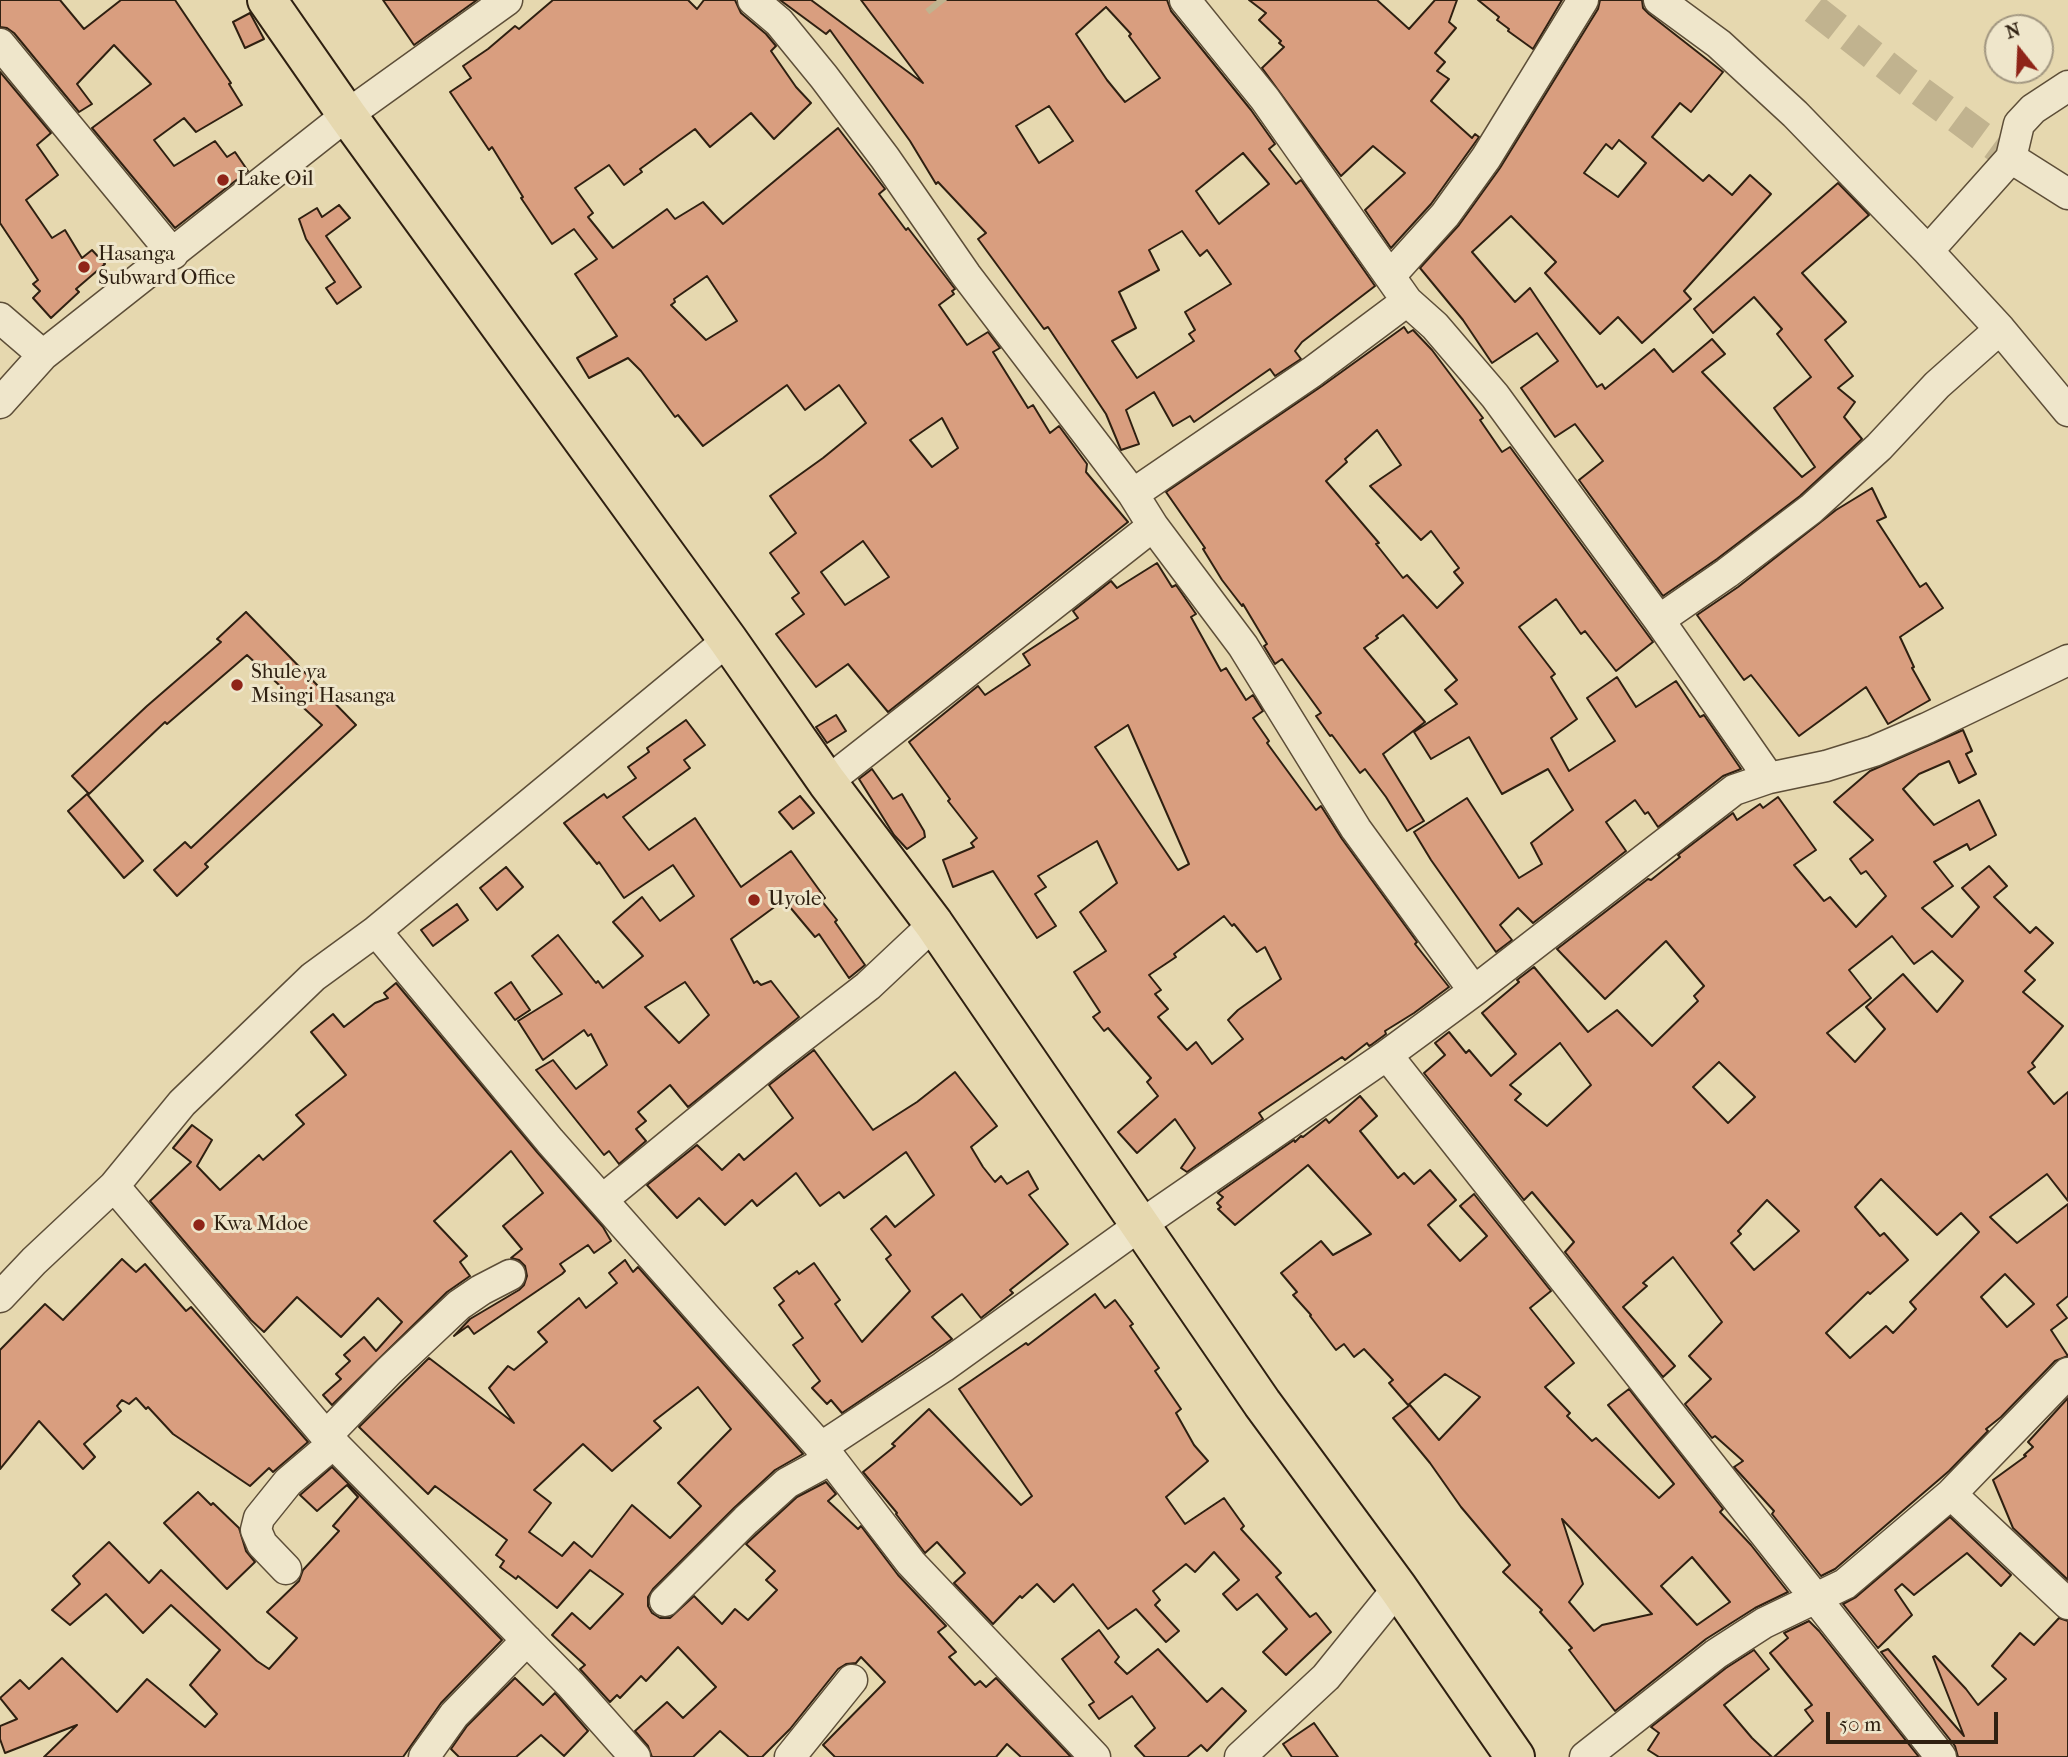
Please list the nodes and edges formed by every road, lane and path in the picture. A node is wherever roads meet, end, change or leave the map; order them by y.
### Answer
1 (267, 0) edge
2 (507, 0) edge
3 (752, 0) edge
4 (1185, 0) edge
5 (1583, 0) edge
6 (1659, 0) edge
7 (0, 44) edge
8 (2068, 86) edge
9 (347, 115) junction
10 (2011, 158) junction
11 (2068, 194) edge
12 (1928, 251) junction
13 (173, 254) junction
14 (1390, 276) junction
15 (1408, 301) junction
16 (0, 318) edge
17 (2000, 329) junction
18 (43, 355) junction
19 (0, 403) edge
20 (2068, 411) edge
21 (1133, 494) junction
22 (1153, 526) junction
23 (1659, 620) junction
24 (728, 640) junction
25 (2066, 666) edge
26 (1769, 778) junction
27 (827, 782) junction
28 (934, 924) junction
29 (376, 931) junction
30 (1474, 991) junction
31 (1387, 1055) junction
32 (114, 1186) junction
33 (602, 1200) junction
34 (1139, 1226) junction
35 (510, 1275) dead end
36 (0, 1297) edge
37 (2068, 1373) edge
38 (330, 1440) junction
39 (826, 1453) junction
40 (1951, 1494) junction
41 (286, 1569) dead end
42 (1398, 1588) junction
43 (1815, 1598) junction
44 (665, 1601) dead end
45 (2068, 1604) edge
46 (527, 1640) junction
47 (852, 1680) dead end
48 (424, 1757) edge
49 (635, 1757) edge
50 (790, 1757) edge
51 (1095, 1757) edge
52 (1240, 1757) edge
53 (1515, 1757) edge
54 (1585, 1757) edge
55 (1941, 1757) edge

1 - 9 highway
2 - 9 street
3 - 21 street
4 - 14 street
5 - 14 street
6 - 12 street
7 - 13 street
8 - 10 street
9 - 13 street
9 - 24 highway
10 - 11 street
10 - 12 street
12 - 17 street
13 - 18 street
14 - 15 street
15 - 21 street
15 - 23 street
16 - 18 street
17 - 20 street
17 - 23 street
18 - 19 street
21 - 22 street
22 - 27 street
22 - 30 street
23 - 26 street
24 - 27 highway
24 - 29 street
25 - 26 street
26 - 30 street
27 - 28 highway
28 - 33 street
28 - 34 highway
29 - 32 street
29 - 33 street
30 - 31 street
31 - 34 street
31 - 43 street
32 - 36 street
32 - 38 street
33 - 39 street
34 - 39 street
34 - 42 highway
35 - 38 street
37 - 40 street
38 - 41 street
38 - 46 street
39 - 44 street
39 - 51 street
40 - 43 street
40 - 45 street
42 - 52 street
42 - 53 highway
43 - 54 street
43 - 55 street
46 - 48 street
46 - 49 street
47 - 50 street

